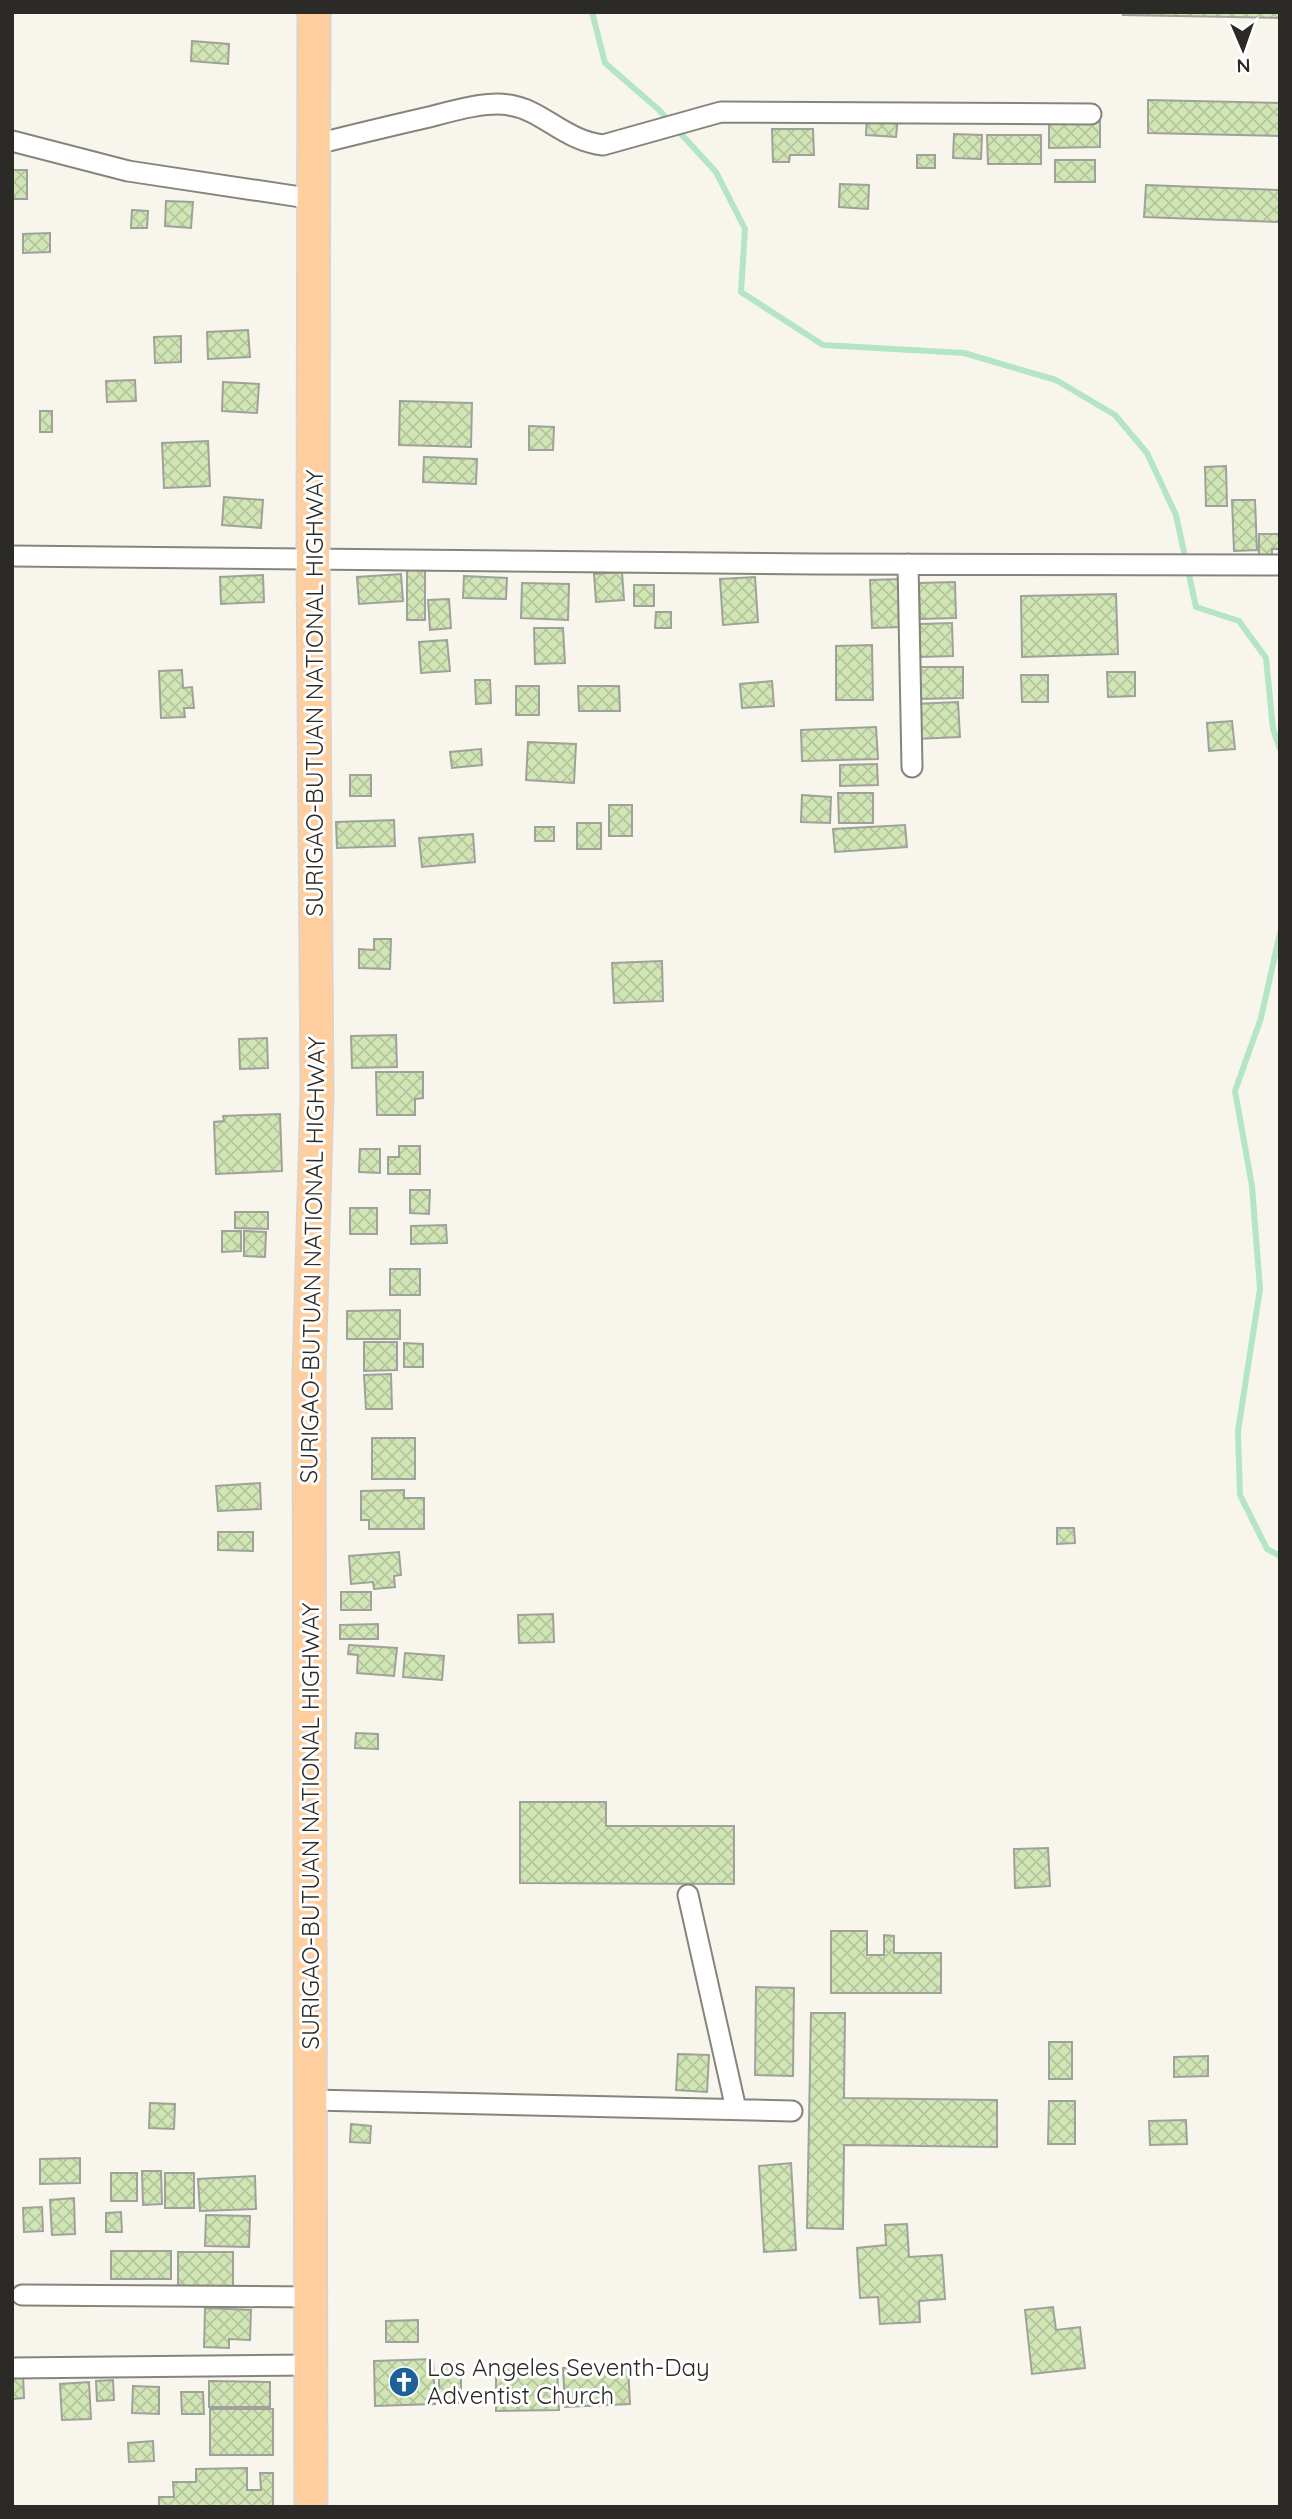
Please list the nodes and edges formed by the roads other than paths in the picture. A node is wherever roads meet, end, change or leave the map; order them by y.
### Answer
1 (314, 12) edge
2 (1091, 114) dead end
3 (12, 141) edge
4 (313, 145) junction
5 (314, 199) junction
6 (12, 556) edge
7 (313, 558) junction
8 (908, 564) junction
9 (1280, 565) edge
10 (912, 767) dead end
11 (688, 1895) dead end
12 (312, 2100) junction
13 (736, 2109) junction
14 (792, 2111) dead end
15 (22, 2295) dead end
16 (310, 2297) junction
17 (312, 2365) junction
18 (12, 2368) edge
19 (312, 2507) edge

1 - 4 highway, SURIGAO-BUTUAN NATIONAL HIGHWAY
2 - 4 street
3 - 5 street
4 - 5 highway, SURIGAO-BUTUAN NATIONAL HIGHWAY
5 - 7 highway, SURIGAO-BUTUAN NATIONAL HIGHWAY
6 - 7 street
7 - 8 street
7 - 12 highway, SURIGAO-BUTUAN NATIONAL HIGHWAY
8 - 9 street
8 - 10 street
11 - 13 street
12 - 13 street
12 - 16 highway, SURIGAO-BUTUAN NATIONAL HIGHWAY
13 - 14 street
15 - 16 street
16 - 17 highway, SURIGAO-BUTUAN NATIONAL HIGHWAY
17 - 18 street
17 - 19 highway, SURIGAO-BUTUAN NATIONAL HIGHWAY

